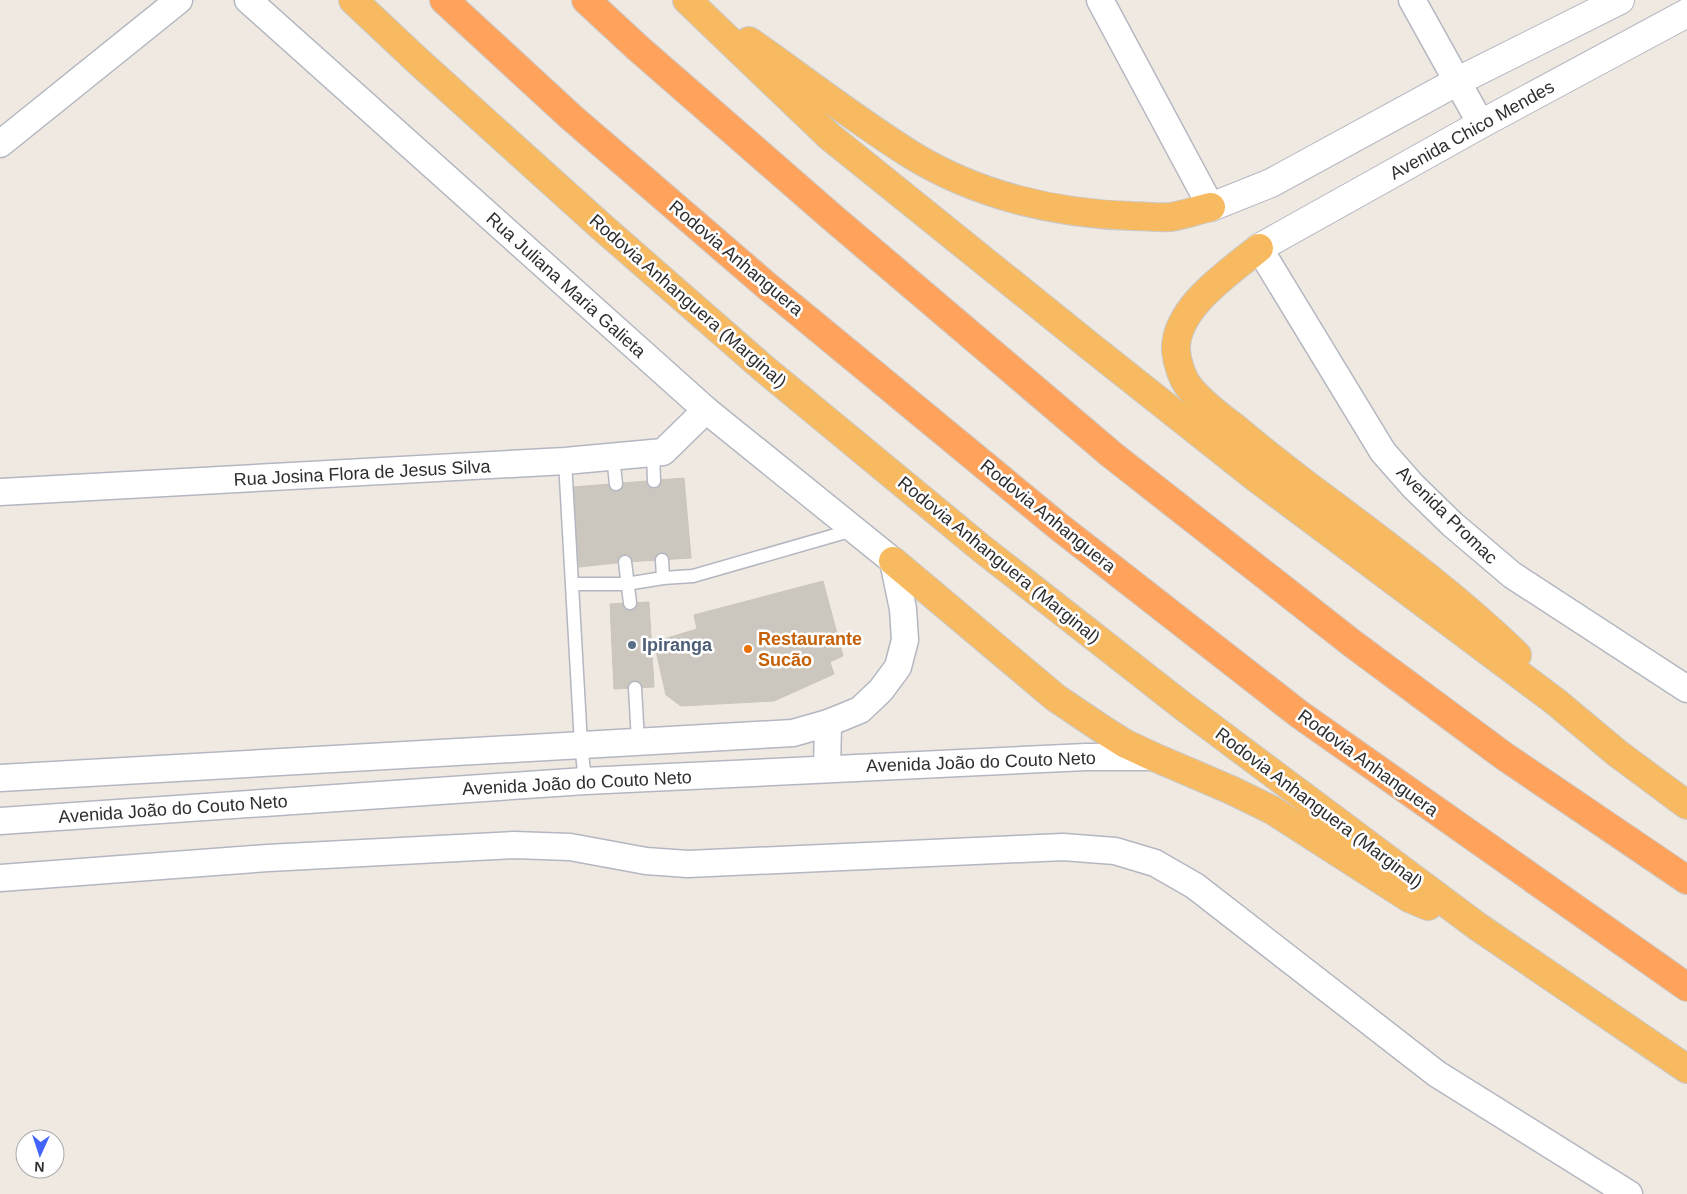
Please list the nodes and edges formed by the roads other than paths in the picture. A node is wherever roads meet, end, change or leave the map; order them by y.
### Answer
1 (179, 0) edge
2 (248, 0) edge
3 (353, 0) edge
4 (444, 0) edge
5 (586, 0) edge
6 (688, 0) edge
7 (1100, 0) edge
8 (1412, 0) edge
9 (1620, 0) edge
10 (1687, 13) edge
11 (1458, 81) junction
12 (1481, 124) junction
13 (0, 144) edge
14 (1211, 207) junction
15 (1259, 248) junction
16 (706, 410) junction
17 (653, 453) junction
18 (613, 457) junction
19 (566, 461) junction
20 (654, 481) dead end
21 (616, 484) dead end
22 (0, 492) edge
23 (853, 530) junction
24 (662, 560) dead end
25 (893, 561) junction
26 (625, 562) dead end
27 (663, 578) junction
28 (573, 584) junction
29 (626, 584) junction
30 (630, 603) dead end
31 (635, 688) dead end
32 (1687, 689) edge
33 (1556, 702) junction
34 (828, 723) junction
35 (638, 741) junction
36 (581, 744) junction
37 (1154, 757) junction
38 (827, 769) junction
39 (0, 778) edge
40 (585, 781) junction
41 (1687, 805) edge
42 (0, 821) edge
43 (0, 878) edge
44 (1687, 880) edge
45 (1477, 926) junction
46 (1687, 987) edge
47 (1687, 1069) edge
48 (1629, 1194) edge

1 - 13 street
2 - 16 street, Rua Juliana Maria Galieta
3 - 45 highway, Rodovia Anhanguera (Marginal)
4 - 46 highway, Rodovia Anhanguera
5 - 44 highway
6 - 14 highway
6 - 33 highway
7 - 14 street
8 - 11 street
9 - 11 street
10 - 12 street, Avenida Chico Mendes
11 - 12 street
11 - 14 street
12 - 15 street, Avenida Chico Mendes
15 - 32 street, Avenida Promac
15 - 33 highway
16 - 17 street, Rua Josina Flora de Jesus Silva
16 - 23 street, Rua Juliana Maria Galieta
17 - 18 street, Rua Josina Flora de Jesus Silva
17 - 20 lane
18 - 19 street, Rua Josina Flora de Jesus Silva
18 - 21 lane
19 - 22 street, Rua Josina Flora de Jesus Silva
19 - 28 lane
23 - 25 street, Rua Juliana Maria Galieta
23 - 27 lane
24 - 27 lane
25 - 34 street
25 - 37 highway
26 - 29 lane
27 - 29 lane
28 - 29 lane
28 - 36 lane
29 - 30 lane
31 - 35 lane
33 - 41 highway
34 - 35 street
34 - 38 street
35 - 36 street
36 - 39 street
36 - 40 lane
37 - 38 street, Avenida João do Couto Neto
37 - 45 highway
38 - 40 street, Avenida João do Couto Neto
40 - 42 street, Avenida João do Couto Neto
43 - 48 street
45 - 47 highway, Rodovia Anhanguera (Marginal)

